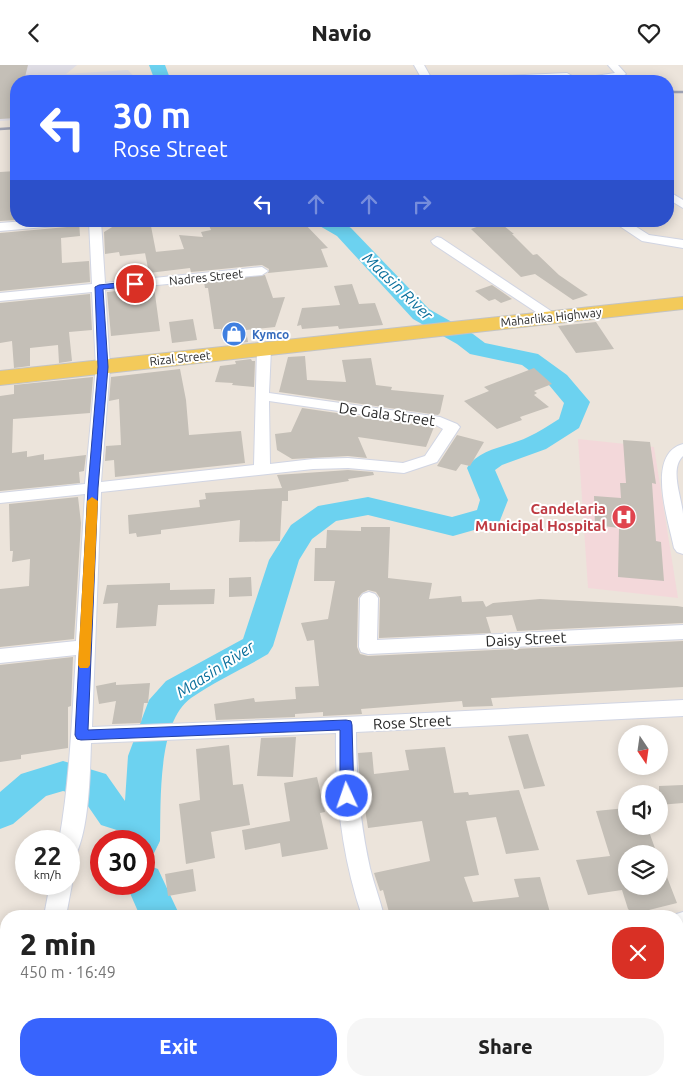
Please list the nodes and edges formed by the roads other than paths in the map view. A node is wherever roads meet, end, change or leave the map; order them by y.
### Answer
1 (613, 65) edge
2 (496, 75) edge
3 (542, 75) edge
4 (613, 75) edge
5 (95, 227) edge
6 (628, 227) edge
7 (437, 241) dead end
8 (683, 244) edge
9 (262, 271) dead end
10 (99, 287) junction
11 (0, 297) edge
12 (683, 303) edge
13 (553, 317) junction
14 (420, 332) joint
15 (264, 349) junction
16 (103, 367) junction
17 (0, 378) edge
18 (262, 396) junction
19 (683, 449) edge
20 (262, 470) junction
21 (93, 488) junction
22 (0, 499) edge
23 (683, 548) edge
24 (369, 598) dead end
25 (683, 632) edge
26 (85, 647) junction
27 (0, 656) edge
28 (683, 708) edge
29 (346, 725) junction
30 (81, 735) junction
31 (72, 830) edge
32 (59, 895) edge
33 (56, 910) edge
34 (370, 910) edge

1 - 4 street
2 - 3 street
5 - 10 street
6 - 8 street
7 - 13 street
9 - 10 street, Nadres Street
10 - 11 street, Nadres Street
10 - 16 street
12 - 13 main road, Maharlika Highway
13 - 14 main road, Maharlika Highway
14 - 15 main road, Rizal Street
15 - 16 main road, Rizal Street
15 - 18 street
16 - 17 main road, Rizal Street
16 - 21 street
18 - 20 street
18 - 20 street, De Gala Street
19 - 23 street
20 - 21 street, De Gala Street
21 - 22 street, De Gala Street
21 - 26 street
24 - 25 street, Daisy Street
26 - 27 street
26 - 30 street
28 - 29 street, Rose Street
29 - 30 street, Rose Street
29 - 34 street
30 - 31 street
32 - 33 street

